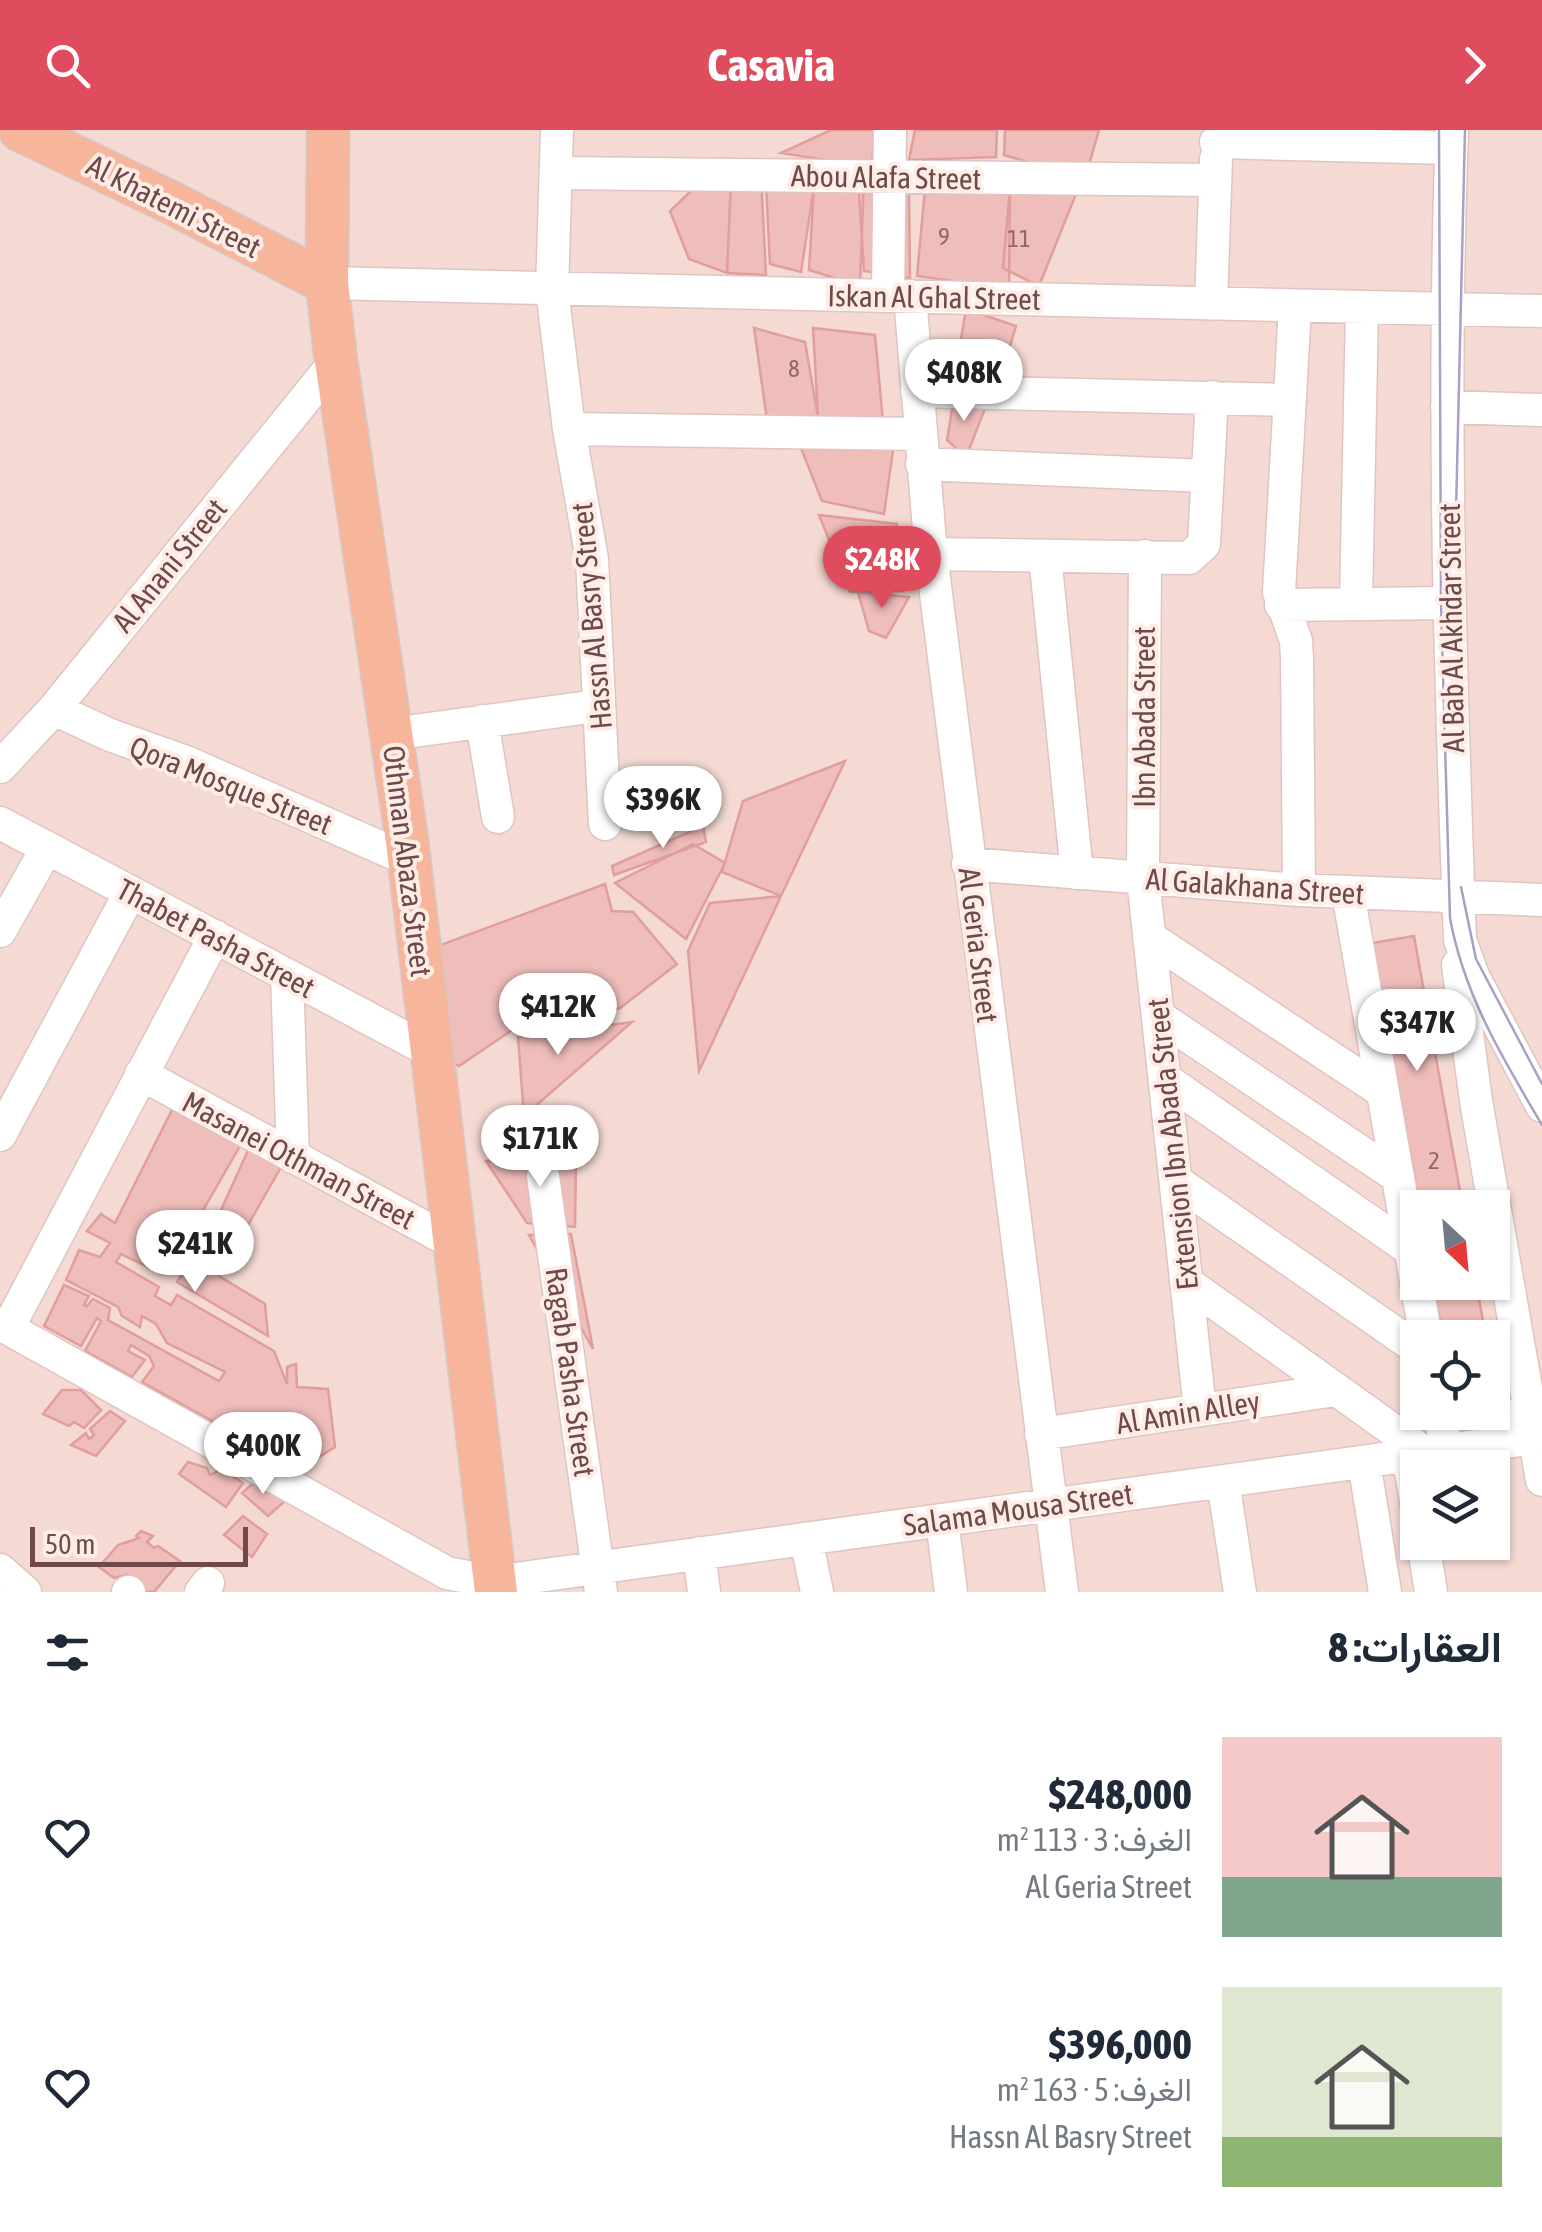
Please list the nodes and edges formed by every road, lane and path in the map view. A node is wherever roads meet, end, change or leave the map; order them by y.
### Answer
1 (20, 130) edge
2 (328, 130) edge
3 (557, 130) edge
4 (890, 130) edge
5 (1216, 136) edge
6 (1452, 139) edge
7 (556, 173) junction
8 (889, 177) junction
9 (1215, 180) junction
10 (327, 283) junction
11 (552, 290) junction
12 (899, 296) junction
13 (1211, 304) junction
14 (1295, 307) junction
15 (1362, 308) junction
16 (1447, 310) junction
17 (1542, 311) edge
18 (336, 362) junction
19 (917, 390) junction
20 (1212, 397) junction
21 (1290, 400) junction
22 (1447, 406) junction
23 (1542, 410) edge
24 (569, 428) junction
25 (921, 449) junction
26 (1208, 476) junction
27 (931, 554) junction
28 (1046, 556) junction
29 (1145, 556) junction
30 (1448, 603) junction
31 (1356, 604) junction
32 (1281, 605) junction
33 (597, 706) junction
34 (54, 708) junction
35 (482, 721) junction
36 (392, 734) junction
37 (0, 766) edge
38 (498, 816) dead end
39 (0, 823) edge
40 (605, 824) dead end
41 (47, 848) junction
42 (409, 860) junction
43 (968, 864) junction
44 (1077, 873) junction
45 (1143, 878) junction
46 (1299, 890) junction
47 (130, 893) junction
48 (1348, 893) junction
49 (1458, 896) junction
50 (1542, 900) edge
51 (0, 930) edge
52 (214, 936) junction
53 (1150, 937) junction
54 (286, 975) junction
55 (1158, 1016) junction
56 (432, 1052) junction
57 (141, 1074) junction
58 (1164, 1079) junction
59 (1383, 1092) junction
60 (1542, 1106) edge
61 (0, 1135) edge
62 (294, 1157) junction
63 (543, 1176) dead end
64 (1398, 1177) junction
65 (1176, 1181) junction
66 (1400, 1190) edge
67 (1400, 1242) edge
68 (457, 1245) junction
69 (1186, 1282) junction
70 (4, 1326) edge
71 (1400, 1337) edge
72 (1335, 1390) junction
73 (1200, 1410) junction
74 (1041, 1434) junction
75 (1528, 1439) edge
76 (1433, 1450) edge
77 (1450, 1450) edge
78 (1400, 1457) edge
79 (1364, 1462) junction
80 (1542, 1480) edge
81 (1223, 1481) junction
82 (1050, 1504) junction
83 (942, 1520) junction
84 (806, 1538) junction
85 (699, 1553) junction
86 (1425, 1560) edge
87 (0, 1570) edge
88 (599, 1580) edge
89 (490, 1589) edge
90 (25, 1592) edge
91 (704, 1592) edge
92 (817, 1592) edge
93 (951, 1592) edge
94 (1062, 1592) edge
95 (1240, 1592) edge
96 (1385, 1592) edge
97 (1431, 1592) edge

1 - 10 main road, Al Khatemi Street
2 - 10 main road, Othman Abaza Street
3 - 7 street, Hassn Al Basry Street
4 - 8 street, Al Geria Street
5 - 6 street
5 - 9 street
6 - 16 street, Al Bab Al Akhdar Street
7 - 8 street, Abou Alafa Street
7 - 11 street, Hassn Al Basry Street
8 - 9 street, Abou Alafa Street
8 - 12 street, Al Geria Street
9 - 13 street
10 - 11 street, Iskan Al Ghal Street
10 - 18 main road, Othman Abaza Street
11 - 12 street, Iskan Al Ghal Street
11 - 24 street, Hassn Al Basry Street
12 - 13 street, Iskan Al Ghal Street
12 - 19 street, Al Geria Street
13 - 14 street, Iskan Al Ghal Street
14 - 15 street, Iskan Al Ghal Street
14 - 21 street
15 - 16 street, Iskan Al Ghal Street
15 - 31 street
16 - 17 street, Iskan Al Ghal Street
16 - 22 street, Al Bab Al Akhdar Street
18 - 34 street, Al Anani Street
18 - 36 main road, Othman Abaza Street
19 - 20 street
19 - 25 street, Al Geria Street
20 - 21 street
20 - 26 street
21 - 32 street
22 - 23 street
22 - 30 street, Al Bab Al Akhdar Street
24 - 25 street
24 - 33 street, Hassn Al Basry Street
25 - 26 street
25 - 27 street, Al Geria Street
26 - 29 street
27 - 28 street
27 - 43 street, Al Geria Street
28 - 29 street
28 - 44 street
29 - 45 street, Ibn Abada Street
30 - 31 street
30 - 49 street, Al Bab Al Akhdar Street
31 - 32 street
32 - 46 street
33 - 35 street
33 - 40 street, Hassn Al Basry Street
34 - 37 street, Al Anani Street
34 - 42 street, Qora Mosque Street
35 - 36 street
35 - 38 street
36 - 42 main road, Othman Abaza Street
39 - 41 street, Thabet Pasha Street
41 - 47 street, Thabet Pasha Street
41 - 51 street
42 - 56 main road, Othman Abaza Street
43 - 44 street, Al Galakhana Street
43 - 74 street, Al Geria Street
44 - 45 street, Al Galakhana Street
45 - 46 street, Al Galakhana Street
45 - 53 street, Extension Ibn Abada Street
46 - 48 street, Al Galakhana Street
47 - 52 street, Thabet Pasha Street
47 - 61 street
48 - 49 street, Al Galakhana Street
48 - 59 street
49 - 50 street, Al Galakhana Street
49 - 60 street, Al Bab Al Akhdar Street
49 - 75 street
52 - 54 street, Thabet Pasha Street
52 - 57 street
53 - 55 street, Extension Ibn Abada Street
53 - 59 street
54 - 56 street, Thabet Pasha Street
54 - 62 street
55 - 58 street, Extension Ibn Abada Street
55 - 64 street
56 - 68 main road, Othman Abaza Street
57 - 62 street, Masanei Othman Street
57 - 70 street
58 - 65 street, Extension Ibn Abada Street
58 - 67 street
59 - 64 street
62 - 68 street, Masanei Othman Street
63 - 88 street, Ragab Pasha Street
64 - 66 street
65 - 69 street, Extension Ibn Abada Street
65 - 71 street
68 - 89 main road, Othman Abaza Street
69 - 72 street
69 - 73 street, Extension Ibn Abada Street
70 - 89 street, Salama Mousa Street
72 - 73 street, Al Amin Alley
72 - 76 street
73 - 74 street, Al Amin Alley
74 - 82 street, Al Geria Street
75 - 77 street, Salama Mousa Street
75 - 80 street
78 - 79 street, Salama Mousa Street
79 - 81 street, Salama Mousa Street
79 - 96 street
81 - 82 street, Salama Mousa Street
81 - 95 street
82 - 83 street, Salama Mousa Street
82 - 94 street, Al Geria Street
83 - 84 street, Salama Mousa Street
83 - 93 street
84 - 85 street, Salama Mousa Street
84 - 92 street
85 - 88 street, Salama Mousa Street
85 - 91 street
86 - 97 street
87 - 90 street
88 - 89 street, Salama Mousa Street

